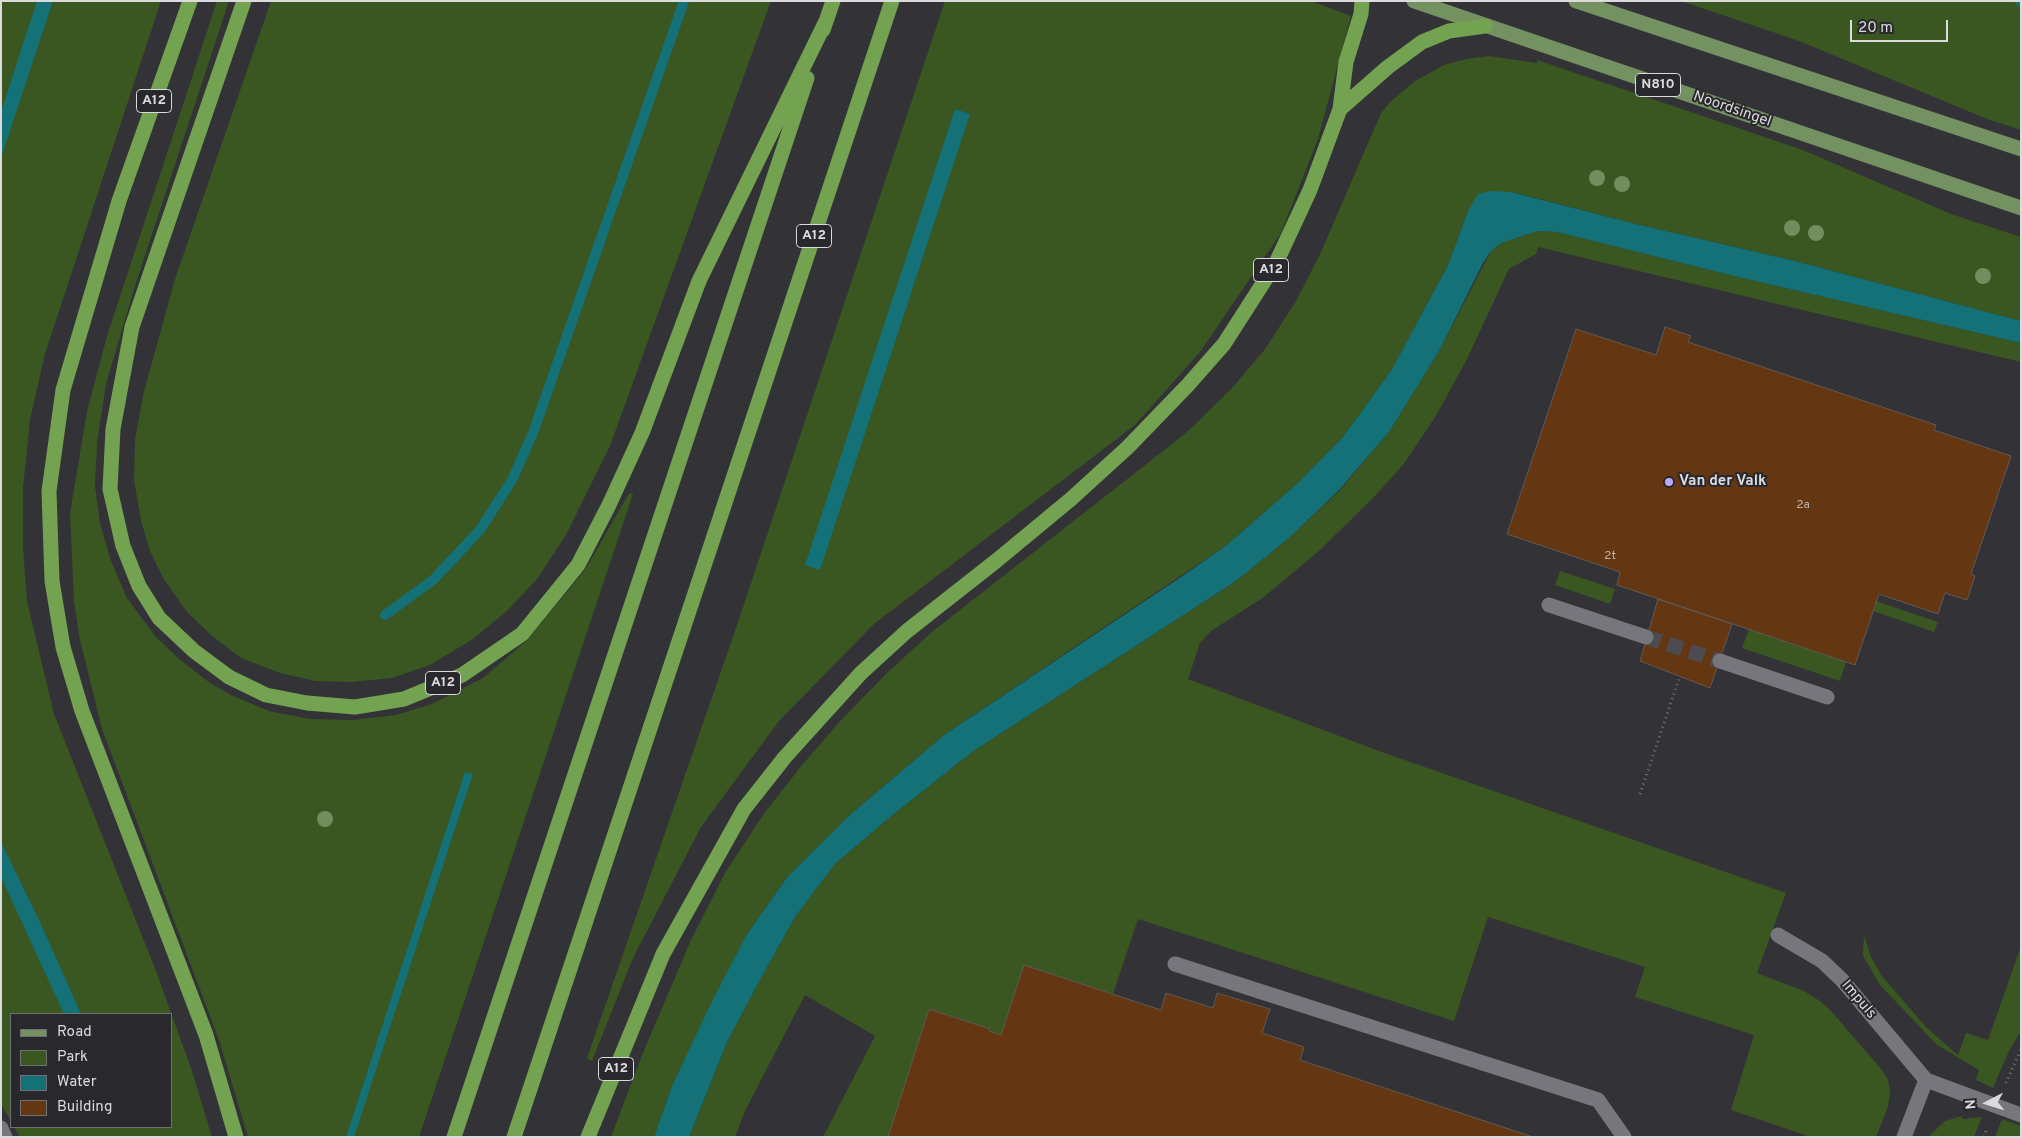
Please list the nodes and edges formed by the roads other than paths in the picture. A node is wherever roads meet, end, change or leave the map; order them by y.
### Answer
1 (190, 1) edge
2 (244, 1) edge
3 (832, 1) edge
4 (892, 1) edge
5 (1362, 1) edge
6 (1414, 1) edge
7 (1576, 1) edge
8 (826, 21) junction
9 (1485, 26) junction
10 (1340, 109) junction
11 (2021, 149) edge
12 (2021, 208) edge
13 (1549, 604) dead end
14 (1646, 637) tunnel mouth
15 (1720, 661) tunnel mouth
16 (1827, 698) dead end
17 (1778, 935) dead end
18 (1175, 964) dead end
19 (1926, 1080) junction
20 (2021, 1114) edge
21 (1, 1128) edge
22 (5, 1137) edge
23 (236, 1137) edge
24 (454, 1137) edge
25 (514, 1137) edge
26 (588, 1137) edge
27 (1624, 1137) edge
28 (1904, 1137) edge

1 - 23 highway, A12
2 - 8 highway, A12
3 - 8 highway, A12
4 - 25 highway, A12
5 - 10 highway, A12
6 - 9 main road, Noordsingel / N810
7 - 11 main road
8 - 24 highway, A12
9 - 10 highway, A12
9 - 12 main road, Noordsingel / N810
10 - 26 highway, A12
13 - 14 street
15 - 16 street
17 - 19 street, Impuls
18 - 27 street
19 - 20 street, Impuls
19 - 28 street
21 - 22 street

